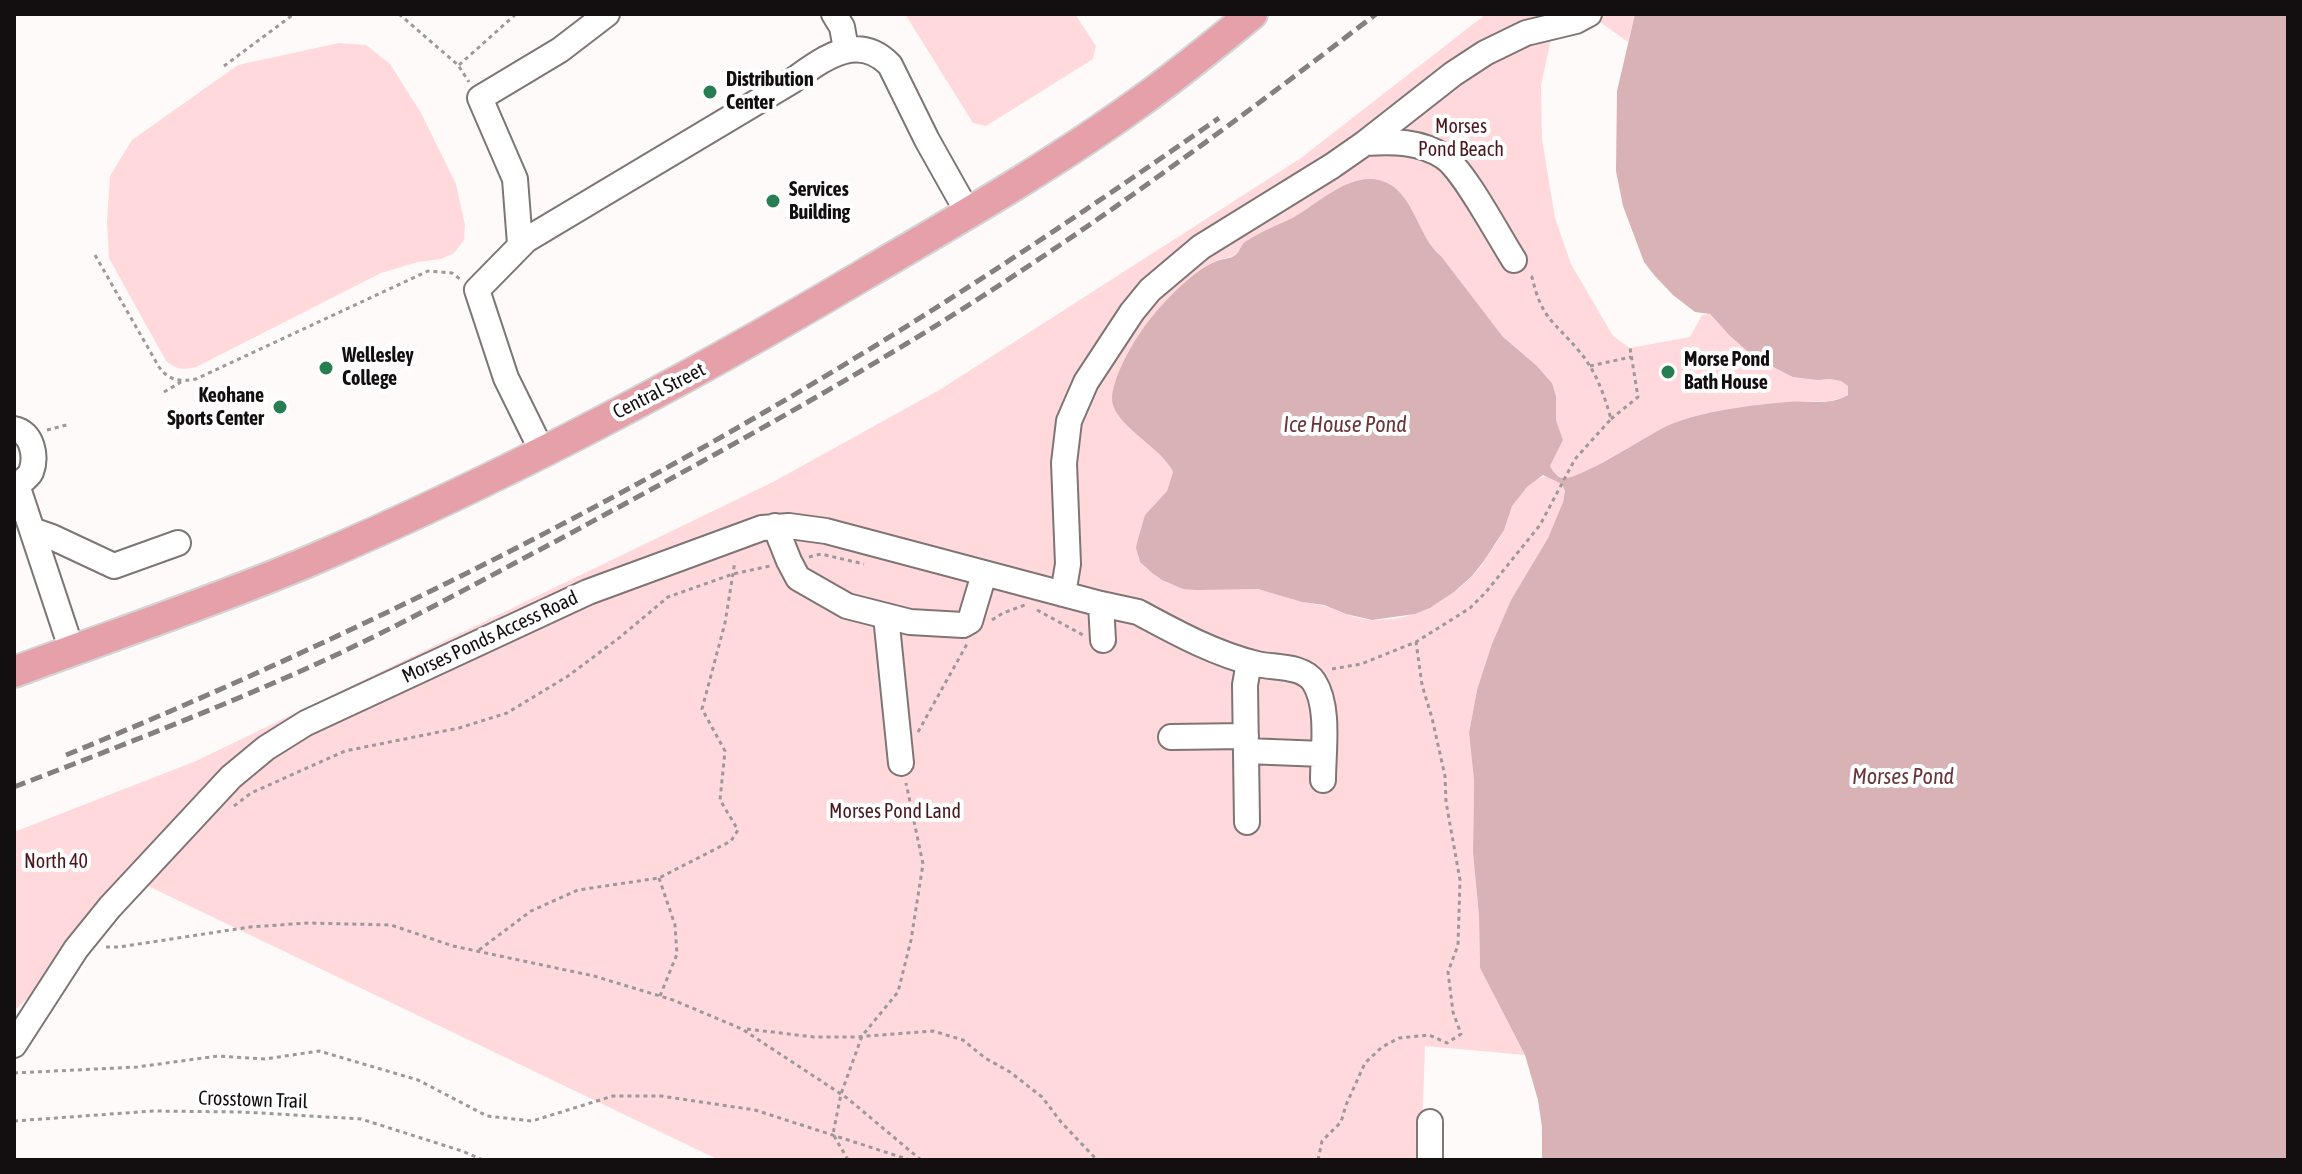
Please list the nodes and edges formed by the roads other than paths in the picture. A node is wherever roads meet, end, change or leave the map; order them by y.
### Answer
1 (607, 14) edge
2 (834, 14) edge
3 (1252, 14) edge
4 (1589, 14) edge
5 (846, 49) junction
6 (1365, 143) junction
7 (968, 213) junction
8 (520, 244) junction
9 (1514, 260) road end
10 (14, 429) edge
11 (542, 451) junction
12 (15, 485) edge
13 (775, 526) junction
14 (32, 530) junction
15 (178, 543) dead end
16 (982, 583) junction
17 (1063, 594) junction
18 (1101, 604) junction
19 (886, 616) junction
20 (1103, 640) road end
21 (72, 651) junction
22 (1249, 662) junction
23 (14, 672) edge
24 (1171, 737) dead end
25 (1246, 744) junction
26 (1323, 754) junction
27 (901, 763) road end
28 (1323, 780) dead end
29 (1247, 822) dead end
30 (14, 1045) edge
31 (1430, 1122) dead end
32 (1430, 1160) edge

1 - 8 street
2 - 5 street
3 - 7 main road, Central Street
4 - 6 street
5 - 7 street
5 - 8 street
6 - 9 street
6 - 17 street
7 - 11 main road, Central Street
8 - 11 street
10 - 12 street
11 - 21 main road, Central Street
12 - 14 street
13 - 16 street, Morses Ponds Access Road
13 - 19 street
13 - 30 street, Morses Ponds Access Road
14 - 15 street
14 - 21 street
16 - 17 street, Morses Ponds Access Road
16 - 19 street
17 - 18 street, Morses Ponds Access Road
18 - 20 street
18 - 22 street, Morses Ponds Access Road
19 - 27 street
21 - 23 main road, Central Street
22 - 25 street
22 - 26 street, Morses Ponds Access Road
24 - 25 street
25 - 26 street
25 - 29 street
26 - 28 street
31 - 32 street

